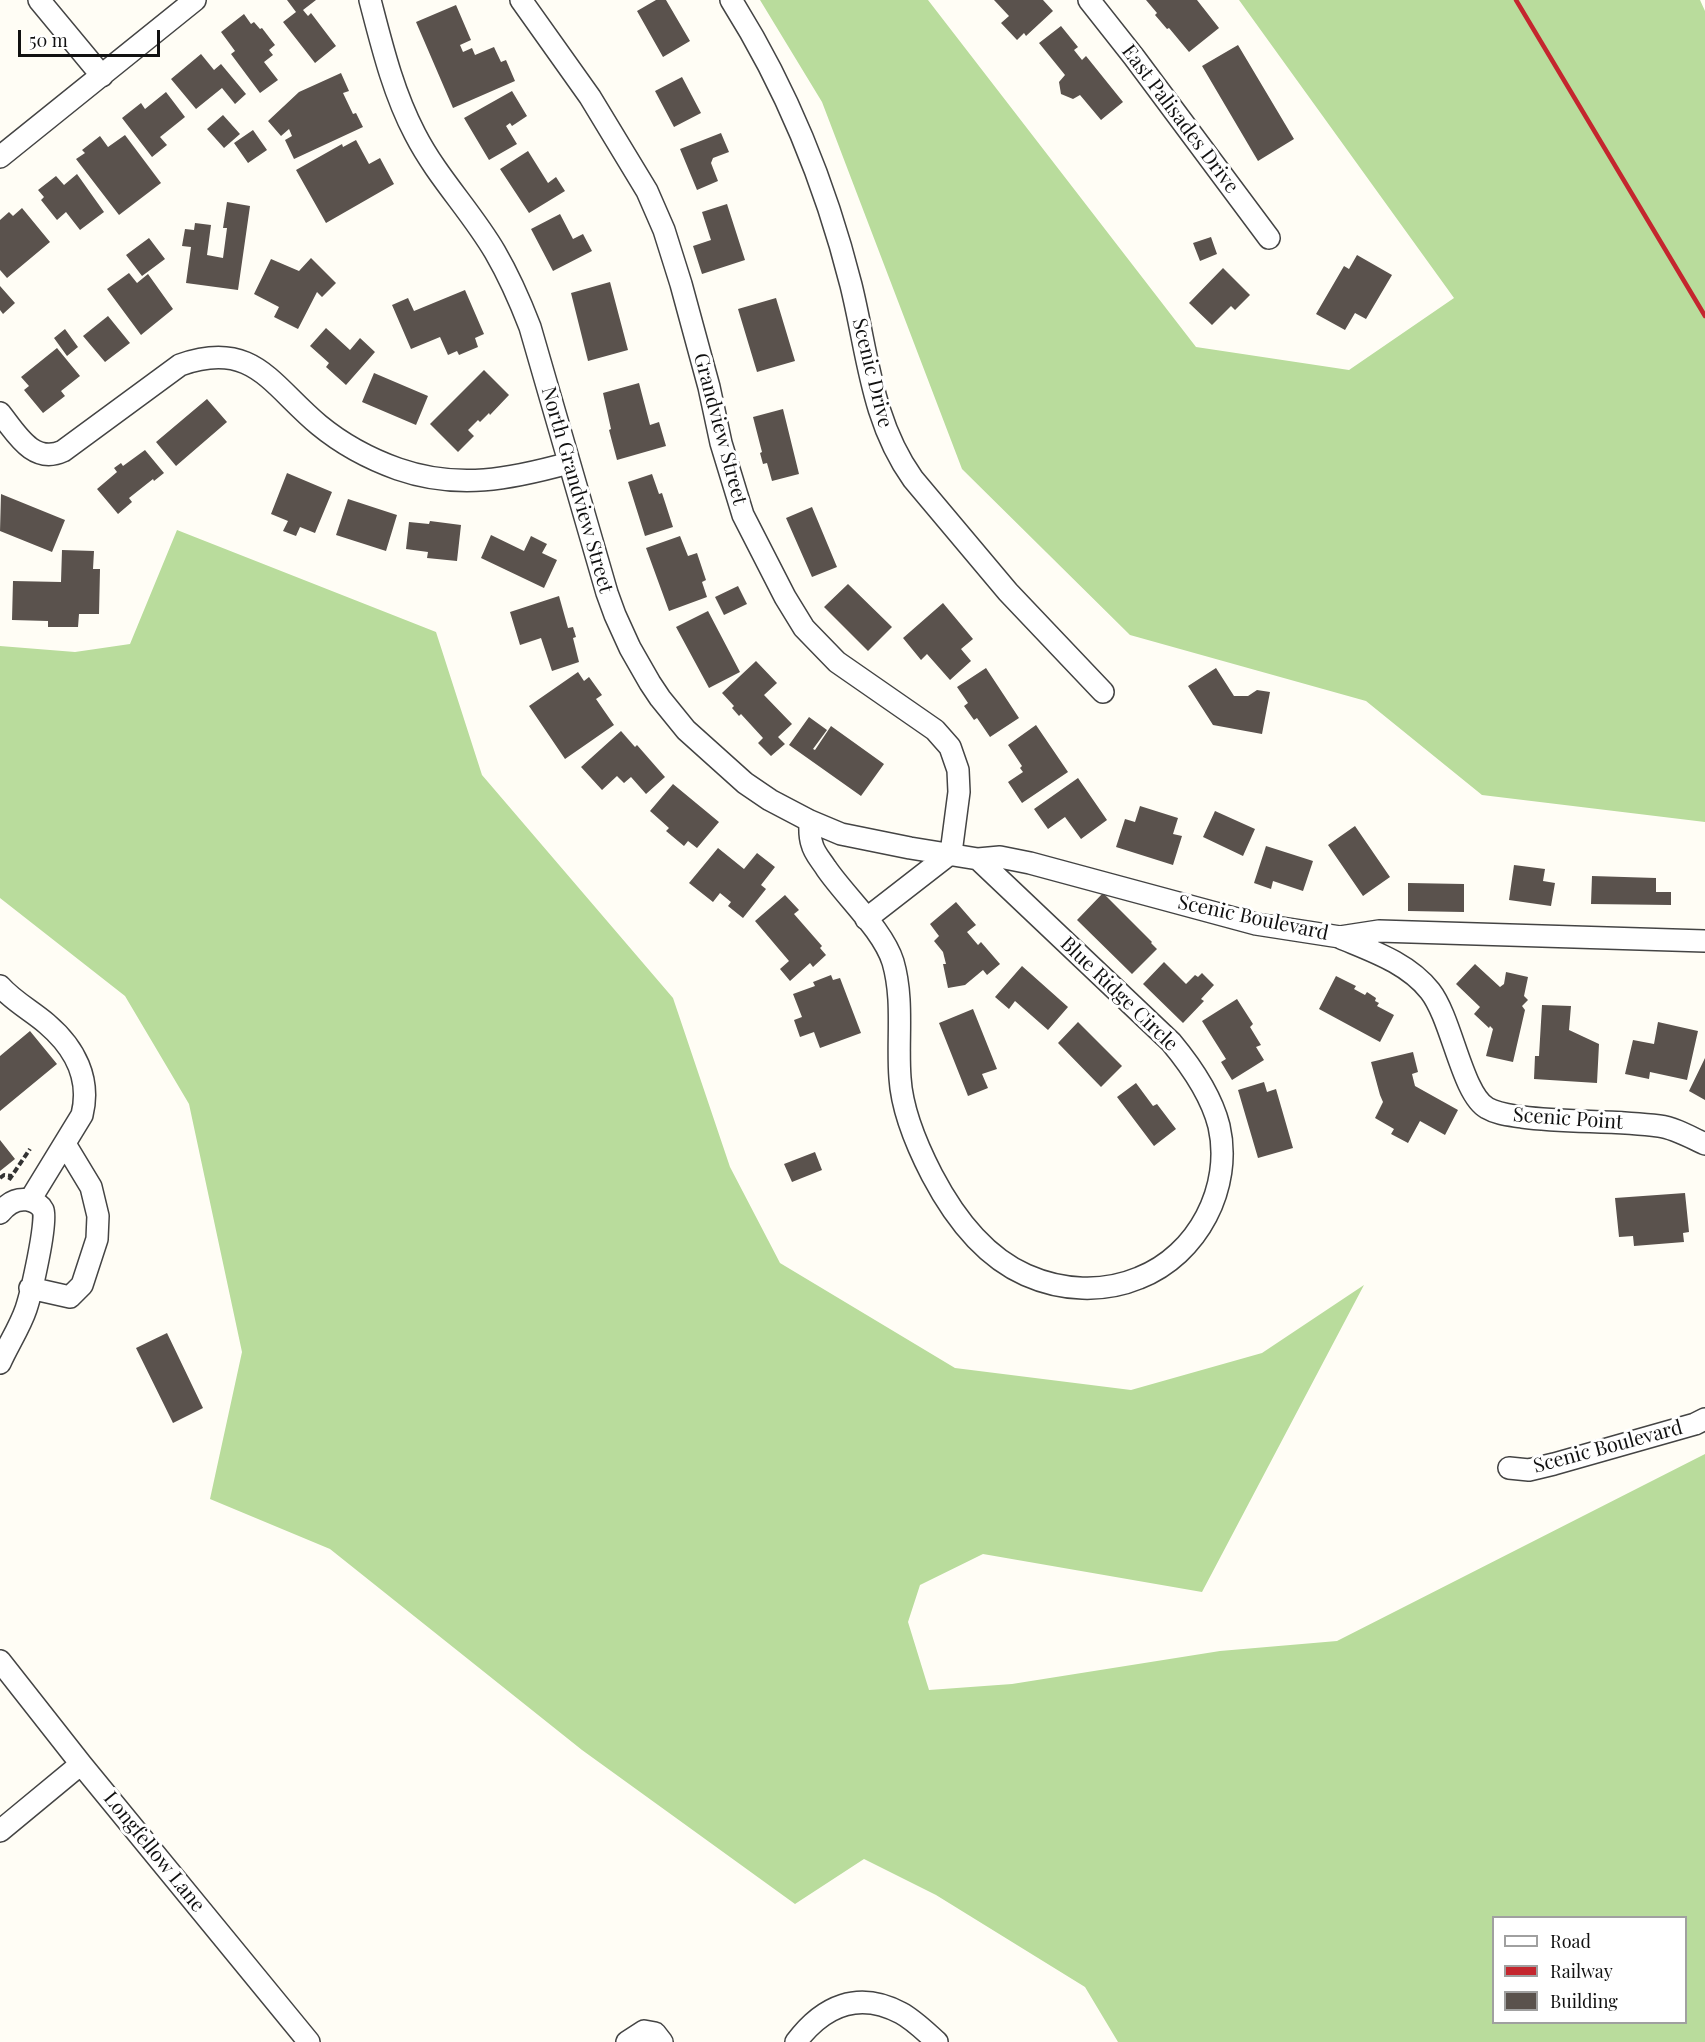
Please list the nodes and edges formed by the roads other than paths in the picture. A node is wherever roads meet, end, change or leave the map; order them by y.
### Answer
1 (39, 0) edge
2 (195, 0) edge
3 (370, 0) edge
4 (521, 0) edge
5 (731, 0) edge
6 (1089, 0) edge
7 (102, 76) junction
8 (0, 157) edge
9 (1269, 238) dead end
10 (0, 413) edge
11 (569, 463) junction
12 (1103, 692) dead end
13 (810, 821) junction
14 (951, 853) junction
15 (978, 859) junction
16 (866, 920) junction
17 (1340, 937) junction
18 (1705, 940) edge
19 (0, 986) edge
20 (65, 1144) junction
21 (1705, 1144) edge
22 (30, 1200) junction
23 (0, 1213) edge
24 (28, 1299) junction
25 (0, 1363) edge
26 (1705, 1419) edge
27 (1509, 1468) dead end
28 (0, 1661) edge
29 (81, 1764) junction
30 (0, 1830) edge
31 (658, 2038) edge
32 (309, 2042) edge
33 (627, 2042) edge
34 (796, 2042) edge
35 (937, 2042) edge

1 - 7 street
2 - 7 street
3 - 11 street, North Grandview Street
4 - 14 street, Grandview Street
5 - 12 street, Scenic Drive
6 - 9 street, East Palisades Drive
7 - 8 street
10 - 11 street
11 - 13 street, North Grandview Street
13 - 14 street, Scenic Boulevard
13 - 16 street
14 - 15 street, Scenic Boulevard
14 - 16 street
15 - 16 street, Blue Ridge Circle
15 - 17 street, Scenic Boulevard
17 - 18 street, Scenic Boulevard
17 - 21 street, Scenic Point
19 - 20 street
20 - 22 street
20 - 24 street
22 - 23 street
22 - 24 street
24 - 25 street
26 - 27 street, Scenic Boulevard
28 - 29 street, Longfellow Lane
29 - 30 street
29 - 32 street, Longfellow Lane
31 - 33 street
34 - 35 street

